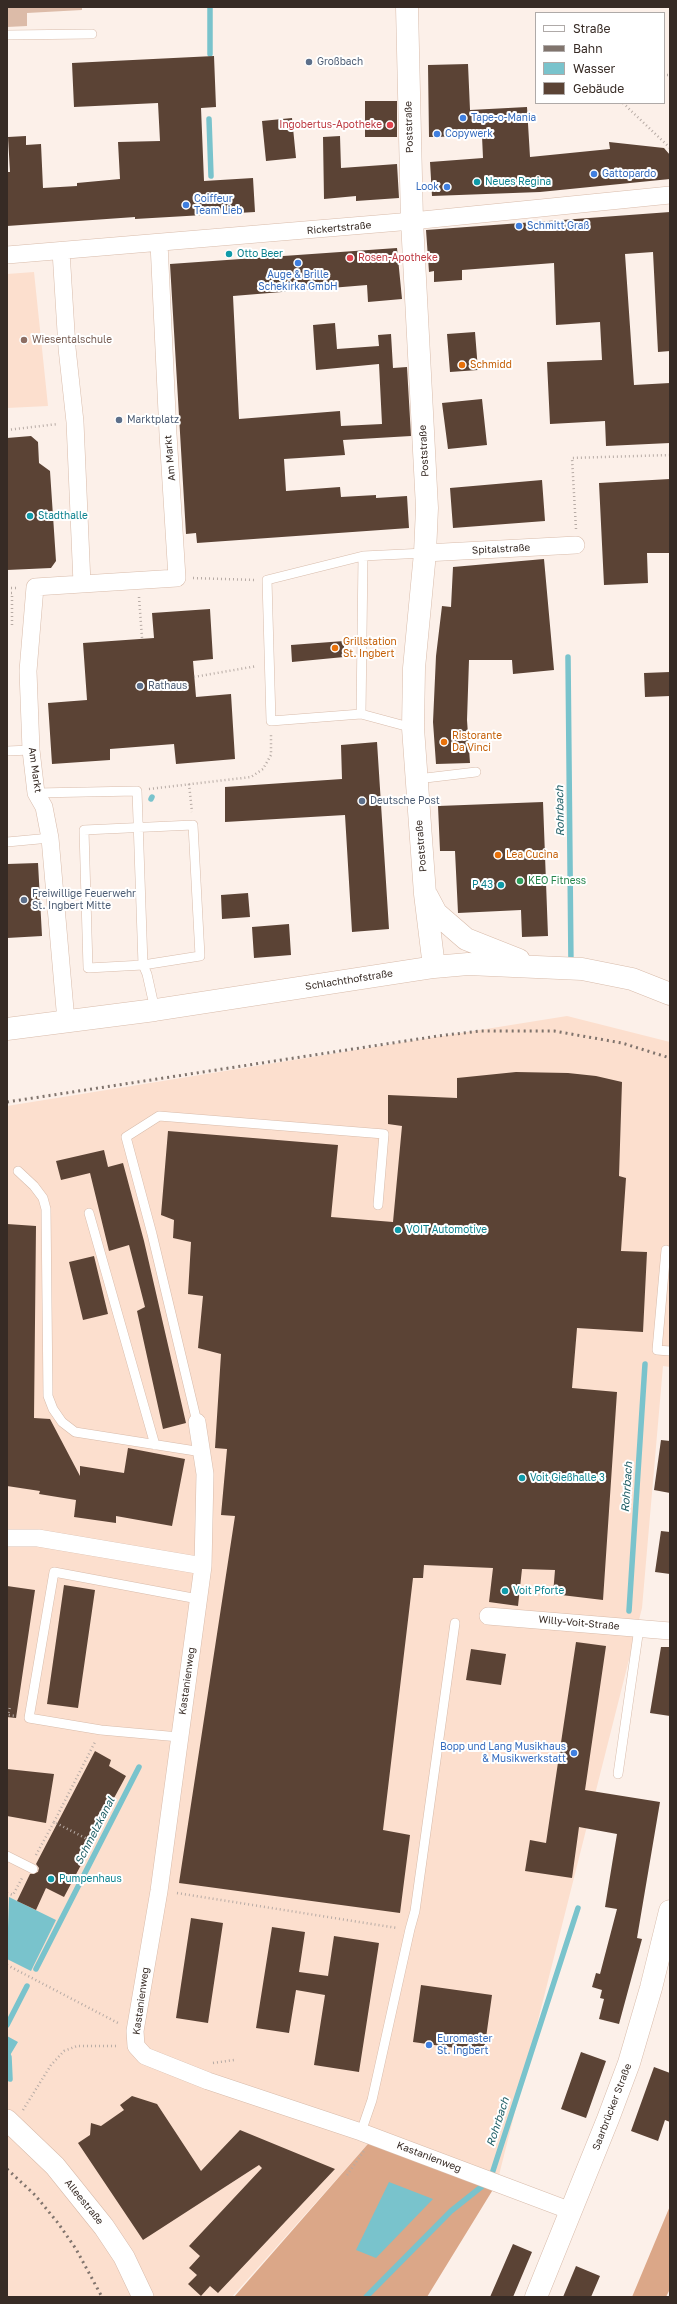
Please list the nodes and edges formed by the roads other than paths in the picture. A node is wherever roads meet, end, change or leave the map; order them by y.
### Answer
1 (408, 7) edge
2 (92, 34) dead end
3 (7, 35) edge
4 (670, 195) edge
5 (412, 222) junction
6 (159, 243) junction
7 (61, 251) junction
8 (7, 255) edge
9 (576, 545) road end
10 (425, 552) junction
11 (363, 556) junction
12 (82, 584) junction
13 (361, 714) junction
14 (413, 728) junction
15 (31, 750) junction
16 (7, 751) edge
17 (476, 772) dead end
18 (416, 780) junction
19 (36, 793) junction
20 (139, 827) junction
21 (50, 838) junction
22 (7, 842) edge
23 (426, 894) junction
24 (143, 965) junction
25 (434, 967) junction
26 (544, 968) junction
27 (670, 994) edge
28 (155, 1010) junction
29 (66, 1021) junction
30 (14, 1027) edge
31 (18, 1171) dead end
32 (378, 1205) dead end
33 (89, 1212) dead end
34 (666, 1250) dead end
35 (670, 1351) edge
36 (197, 1422) joint
37 (155, 1445) junction
38 (202, 1452) junction
39 (7, 1538) edge
40 (203, 1566) junction
41 (198, 1599) junction
42 (488, 1616) dead end
43 (455, 1622) dead end
44 (639, 1628) junction
45 (670, 1631) edge
46 (179, 1737) junction
47 (618, 1774) dead end
48 (7, 1856) edge
49 (31, 1868) road end
50 (670, 1912) edge
51 (9, 2122) edge
52 (373, 2136) junction
53 (571, 2211) junction
54 (143, 2297) edge
55 (536, 2297) edge

1 - 5 main road, Poststraße
2 - 3 lane
4 - 5 street, Rickertstraße
5 - 6 street, Rickertstraße
5 - 10 main road, Poststraße
6 - 7 street, Rickertstraße
6 - 12 street, Am Markt
7 - 8 street, Rickertstraße
7 - 12 street
9 - 10 street, Spitalstraße
10 - 11 lane
10 - 14 main road, Poststraße
11 - 13 lane
11 - 13 lane
12 - 15 street, Am Markt
13 - 14 lane
14 - 18 main road, Poststraße
15 - 16 lane
15 - 19 street, Am Markt
17 - 18 lane
18 - 23 main road, Poststraße
19 - 20 lane
19 - 21 street, Am Markt
20 - 24 lane
20 - 24 lane
20 - 24 lane
21 - 22 lane
21 - 29 street, Am Markt
23 - 25 main road, Poststraße
23 - 26 main road, Poststraße
24 - 28 lane
25 - 26 main road, Schlachthofstraße
25 - 28 main road, Schlachthofstraße
26 - 27 main road, Schlachthofstraße
28 - 29 main road, Schlachthofstraße
29 - 30 main road, Schlachthofstraße
31 - 37 lane
32 - 36 lane
33 - 37 lane
34 - 35 lane
36 - 38 street, Kastanienweg
37 - 38 lane
38 - 40 street, Kastanienweg
39 - 40 street
40 - 41 street, Kastanienweg
41 - 46 street, Kastanienweg
41 - 46 lane
42 - 44 street, Willy-Voit-Straße
43 - 52 lane
44 - 45 street, Willy-Voit-Straße
44 - 47 lane
46 - 52 street, Kastanienweg
48 - 49 lane
50 - 53 main road, Saarbrücker Straße
51 - 54 street, Alleestraße
52 - 53 street, Kastanienweg
53 - 55 main road, Saarbrücker Straße

